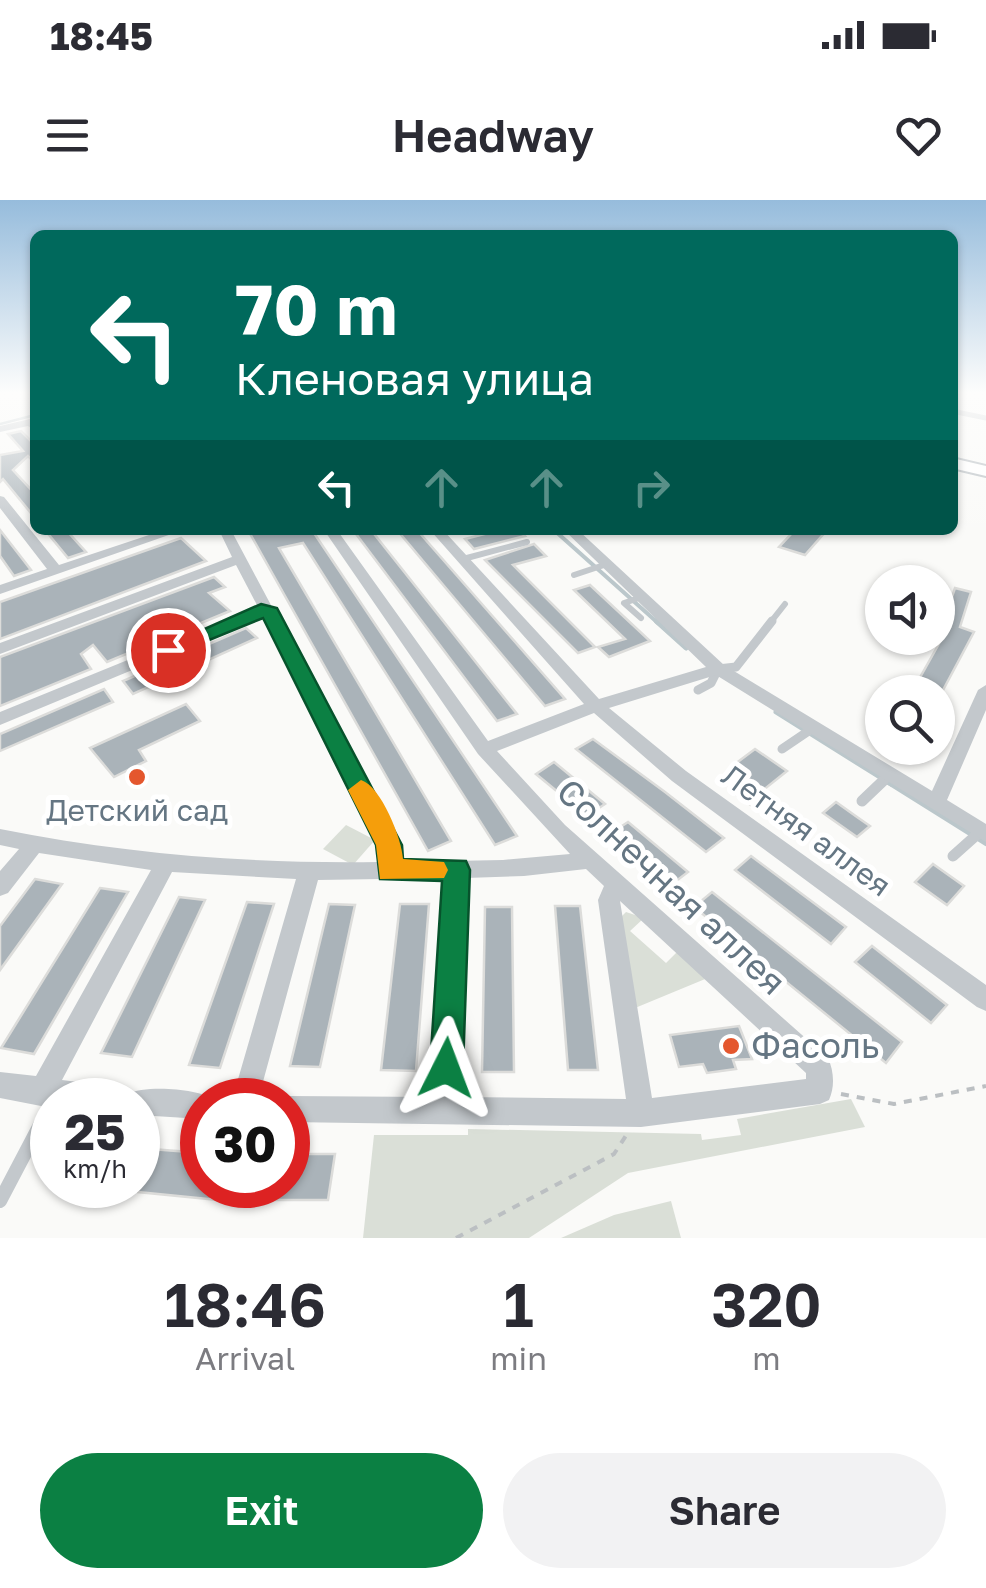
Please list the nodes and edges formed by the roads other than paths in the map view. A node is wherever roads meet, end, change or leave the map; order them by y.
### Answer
1 (958, 465) edge
2 (986, 470) edge
3 (0, 500) edge
4 (145, 535) edge
5 (227, 535) edge
6 (334, 535) edge
7 (440, 535) edge
8 (575, 535) edge
9 (527, 542) dead end
10 (239, 559) junction
11 (462, 559) junction
12 (607, 564) junction
13 (56, 571) junction
14 (574, 575) dead end
15 (0, 590) edge
16 (642, 596) junction
17 (785, 604) dead end
18 (268, 608) junction
19 (641, 618) dead end
20 (0, 649) edge
21 (718, 669) junction
22 (698, 690) dead end
23 (986, 690) edge
24 (596, 706) junction
25 (0, 719) edge
26 (814, 728) junction
27 (484, 749) junction
28 (782, 749) dead end
29 (889, 775) junction
30 (862, 802) dead end
31 (936, 804) junction
32 (984, 832) edge
33 (0, 837) edge
34 (34, 845) junction
35 (954, 856) dead end
36 (587, 860) junction
37 (165, 866) junction
38 (456, 870) junction
39 (390, 871) junction
40 (309, 872) junction
41 (616, 884) junction
42 (0, 886) edge
43 (986, 999) edge
44 (61, 1078) edge
45 (251, 1078) edge
46 (0, 1085) edge
47 (30, 1093) edge
48 (445, 1108) junction
49 (310, 1109) edge
50 (641, 1113) junction
51 (30, 1140) edge
52 (0, 1201) edge

1 - 2 main road
3 - 13 street
4 - 13 street
5 - 10 street
6 - 27 street, Солнечная аллея
7 - 11 street, Летняя аллея
8 - 12 street
9 - 11 lane
10 - 18 street
10 - 20 street
11 - 24 street, Летняя аллея
12 - 14 lane
12 - 16 street
13 - 15 street
16 - 19 lane
16 - 21 street
17 - 21 lane
18 - 25 street
18 - 39 street
21 - 22 lane
21 - 24 street
21 - 26 street
23 - 31 street
24 - 27 street
24 - 43 street, Летняя аллея
26 - 28 lane
26 - 29 street
27 - 36 street, Солнечная аллея
29 - 30 lane
29 - 31 street
31 - 32 street
32 - 35 lane
33 - 34 street
34 - 37 street
34 - 42 street
36 - 38 street
36 - 41 street, Солнечная аллея
37 - 40 street
37 - 44 street
38 - 39 street
38 - 48 street
39 - 40 street
40 - 45 street
41 - 50 street
41 - 50 street, Солнечная аллея
46 - 47 street
48 - 49 street
48 - 50 street
51 - 52 lane

